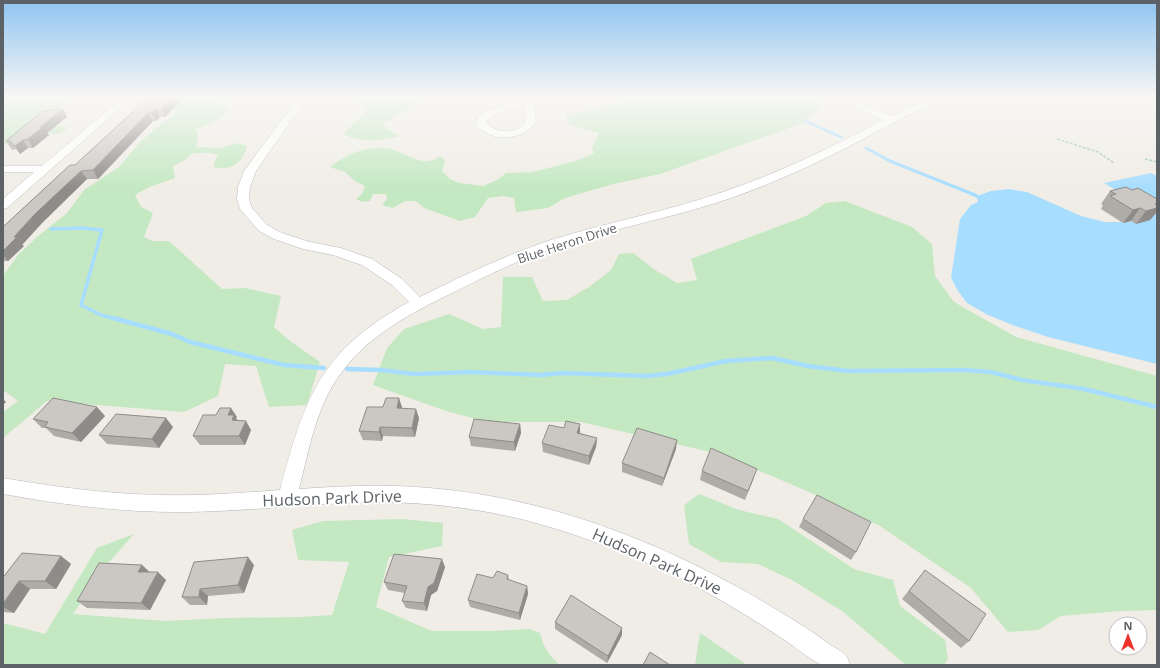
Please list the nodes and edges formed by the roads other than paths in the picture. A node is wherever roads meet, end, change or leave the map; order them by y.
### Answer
1 (93, 127) edge
2 (281, 127) edge
3 (484, 127) edge
4 (528, 127) edge
5 (878, 127) edge
6 (3, 169) edge
7 (45, 169) junction
8 (3, 205) edge
9 (418, 303) junction
10 (3, 486) edge
11 (287, 499) junction
12 (839, 665) edge

1 - 7 street
2 - 9 street
3 - 4 street
5 - 9 street, Blue Heron Drive
6 - 7 street
7 - 8 street
9 - 11 street, Blue Heron Drive
10 - 11 street, Hudson Park Drive
11 - 12 street, Hudson Park Drive

